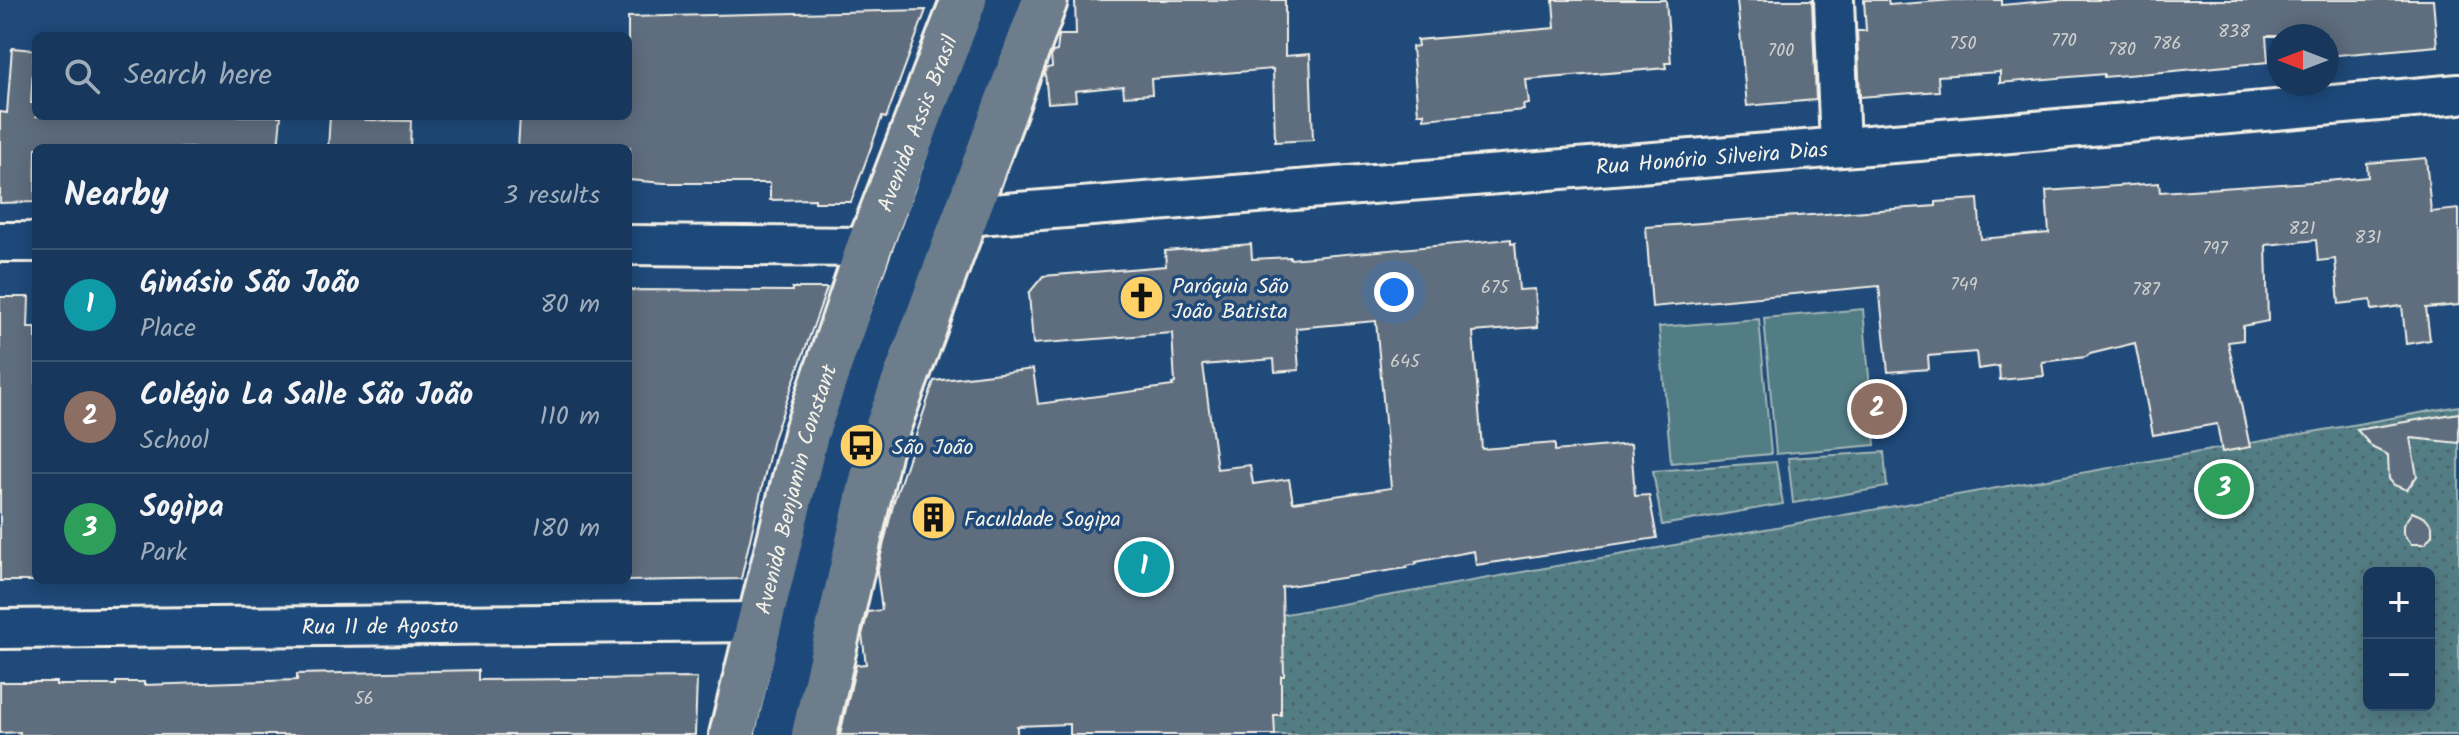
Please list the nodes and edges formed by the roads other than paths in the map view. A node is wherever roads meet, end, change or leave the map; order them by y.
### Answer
1 (1045, 0) edge
2 (1834, 0) edge
3 (977, 1) edge
4 (2459, 94) edge
5 (1840, 147) junction
6 (945, 216) junction
7 (0, 242) edge
8 (32, 242) edge
9 (632, 245) edge
10 (869, 247) junction
11 (759, 622) junction
12 (0, 629) edge
13 (732, 735) edge
14 (775, 735) edge
15 (814, 735) edge

1 - 6 main road
2 - 5 street
3 - 6 street
3 - 10 main road, Avenida Assis Brasil
4 - 5 street, Rua Honório Silveira Dias
5 - 6 street, Rua Honório Silveira Dias
6 - 14 street
6 - 15 main road
7 - 8 street
9 - 10 street
10 - 11 main road, Avenida Benjamin Constant
11 - 12 street, Rua 11 de Agosto
11 - 13 main road, Avenida Benjamin Constant

